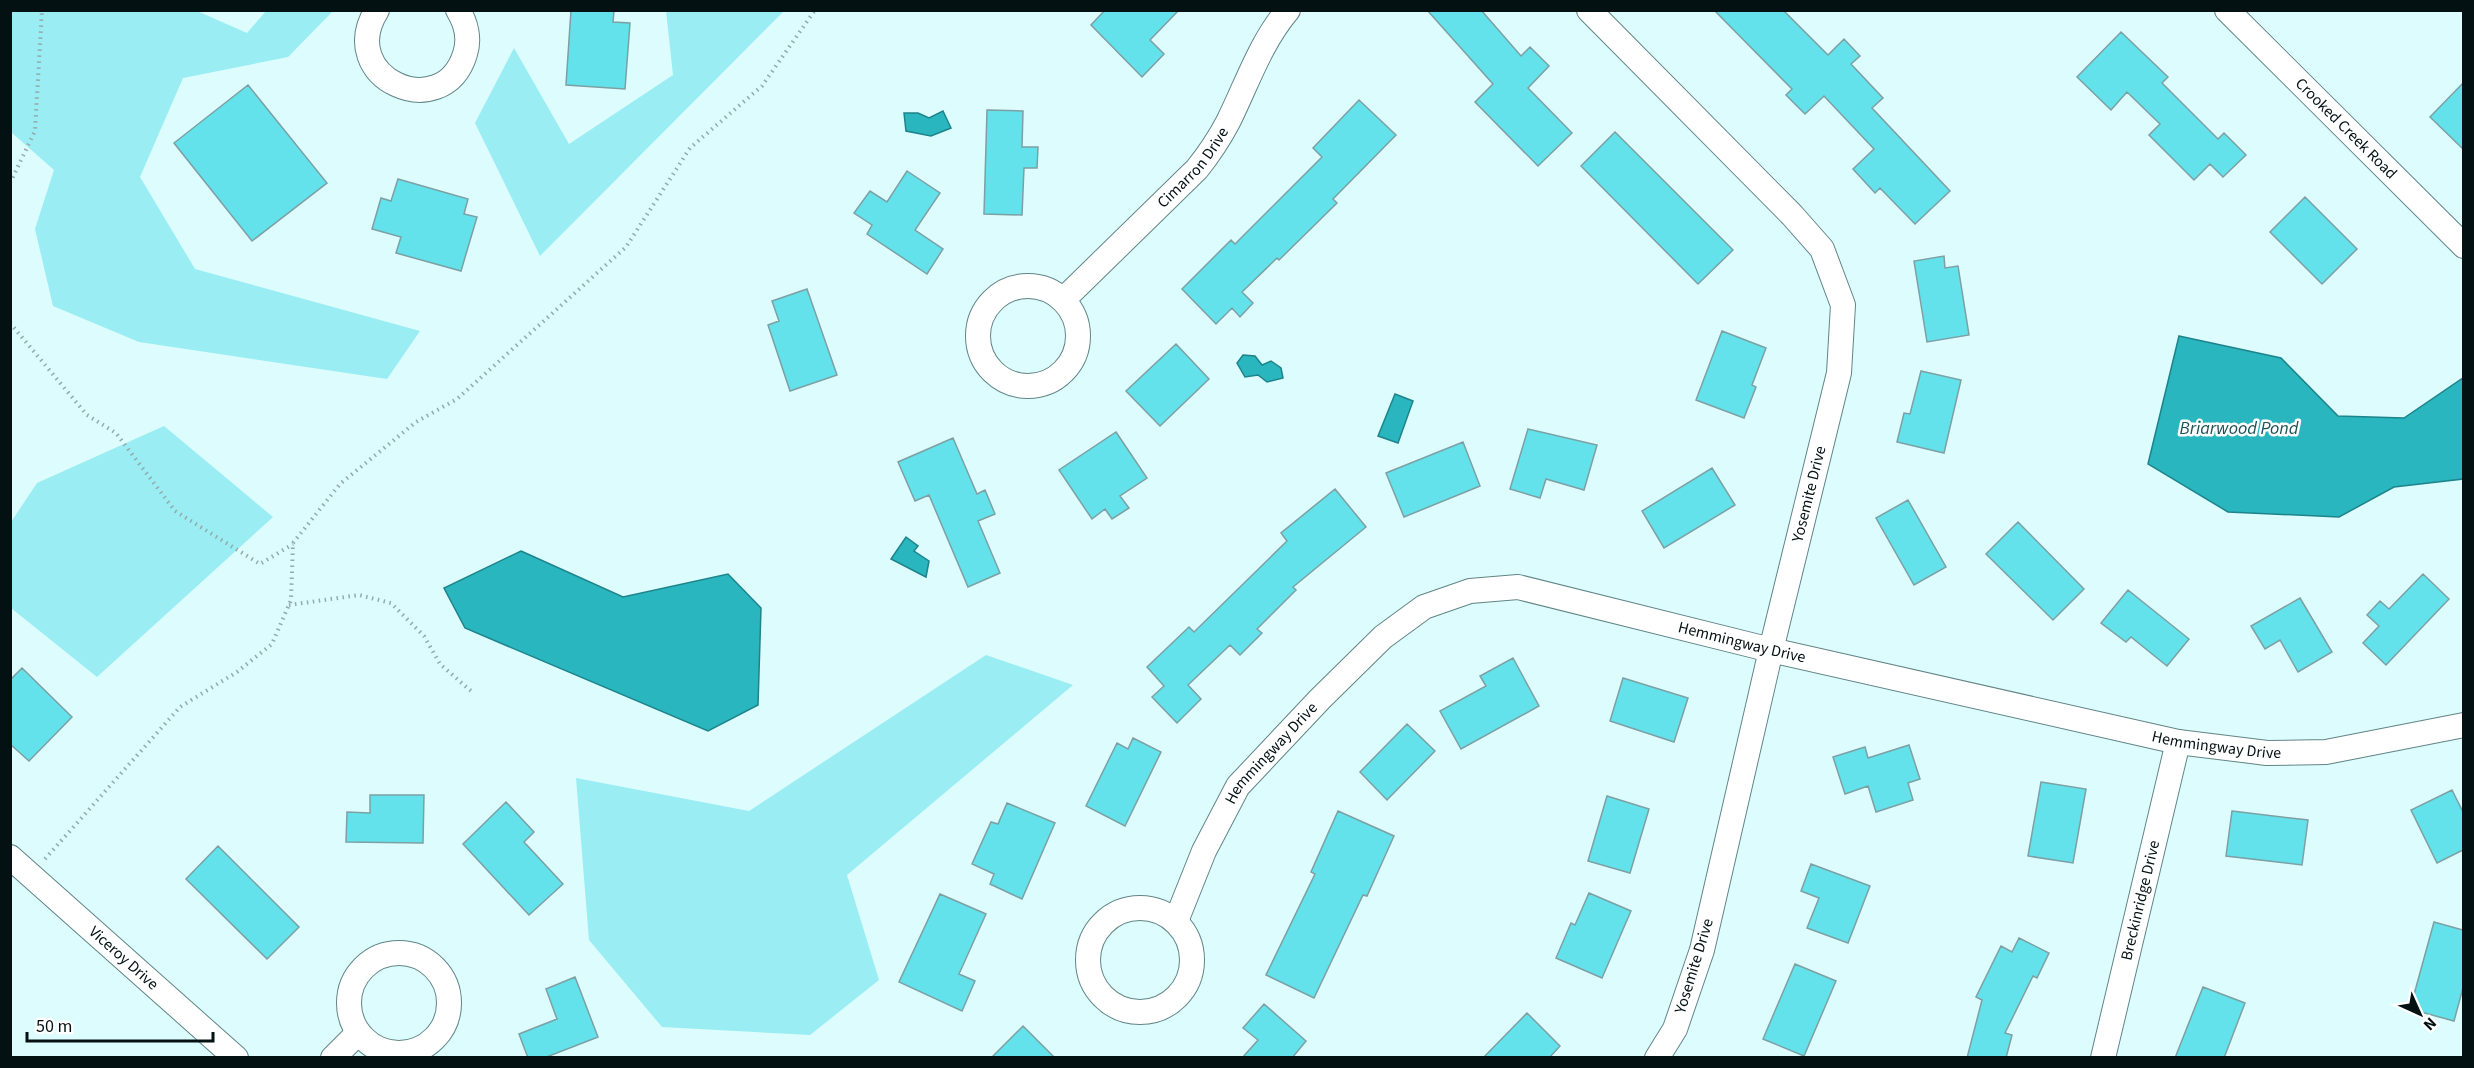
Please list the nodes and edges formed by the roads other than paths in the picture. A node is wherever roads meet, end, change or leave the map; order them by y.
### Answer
1 (377, 10) edge
2 (1288, 10) edge
3 (1589, 10) edge
4 (2227, 10) edge
5 (459, 11) edge
6 (2463, 246) edge
7 (1063, 300) junction
8 (1771, 650) junction
9 (2463, 725) edge
10 (2178, 742) junction
11 (10, 857) edge
12 (1176, 921) junction
13 (358, 1033) junction
14 (236, 1058) edge
15 (333, 1058) edge
16 (1657, 1058) edge
17 (2103, 1058) edge

1 - 5 street
2 - 7 street, Cimarron Drive
3 - 8 street, Yosemite Drive
4 - 6 street, Crooked Creek Road
7 - 7 street
8 - 10 street, Hemmingway Drive
8 - 12 street, Hemmingway Drive
8 - 16 street, Yosemite Drive
9 - 10 street, Hemmingway Drive
10 - 17 street, Breckinridge Drive
11 - 14 street, Viceroy Drive
12 - 12 street
13 - 13 street
13 - 15 street

